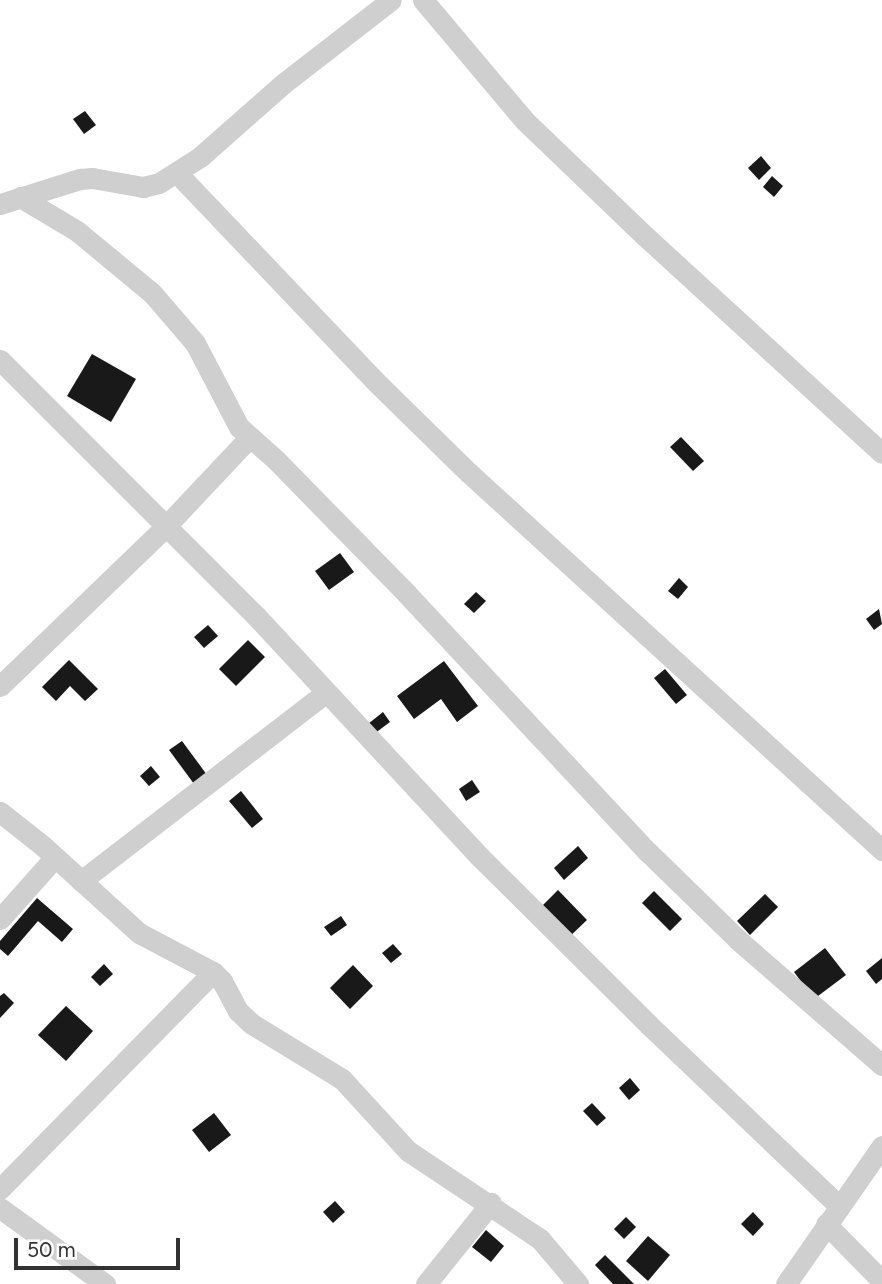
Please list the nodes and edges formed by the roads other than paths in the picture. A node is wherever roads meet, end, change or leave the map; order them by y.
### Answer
1 (391, 0) edge
2 (423, 0) edge
3 (177, 173) junction
4 (10, 201) edge
5 (0, 360) edge
6 (250, 437) junction
7 (882, 453) edge
8 (166, 526) junction
9 (0, 685) edge
10 (326, 692) junction
11 (0, 812) edge
12 (882, 850) edge
13 (55, 857) junction
14 (80, 881) junction
15 (0, 919) edge
16 (213, 972) junction
17 (882, 1065) edge
18 (882, 1146) edge
19 (0, 1189) edge
20 (491, 1203) junction
21 (839, 1206) junction
22 (0, 1208) edge
23 (826, 1224) junction
24 (882, 1281) edge
25 (105, 1284) edge
26 (426, 1284) edge
27 (578, 1284) edge
28 (786, 1284) edge

1 - 3 street
2 - 7 street
3 - 4 street
3 - 12 street
4 - 6 street
5 - 8 street
6 - 8 street
6 - 17 street
8 - 9 street
8 - 10 street
10 - 14 street
10 - 21 street
11 - 13 street
13 - 14 street
13 - 15 street
14 - 16 street
16 - 19 street
16 - 20 street
18 - 21 street
20 - 26 street
20 - 27 street
21 - 23 street
22 - 25 street
23 - 24 street
23 - 28 street

